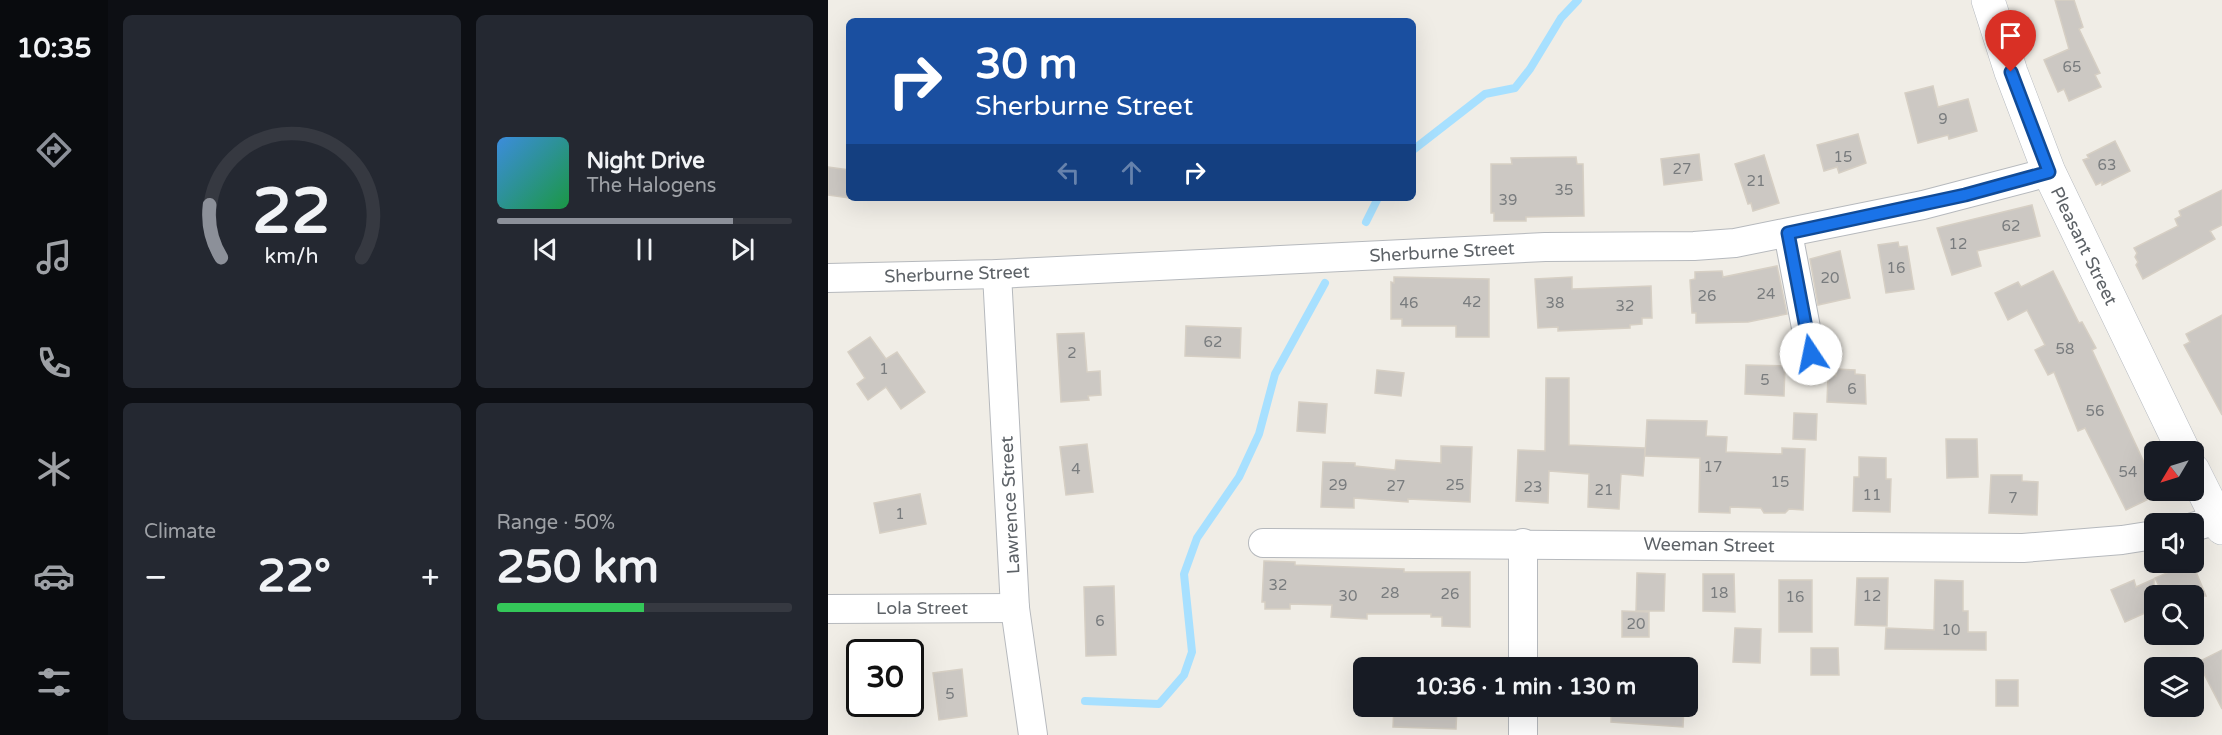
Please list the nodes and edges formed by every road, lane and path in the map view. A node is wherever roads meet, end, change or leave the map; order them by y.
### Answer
1 (1988, 0) edge
2 (2049, 172) junction
3 (1788, 233) junction
4 (997, 273) junction
5 (828, 278) edge
6 (1811, 354) dead end
7 (2179, 441) edge
8 (2203, 501) edge
9 (2211, 525) edge
10 (2144, 536) edge
11 (1263, 543) dead end
12 (1523, 543) junction
13 (1016, 608) junction
14 (828, 609) edge
15 (1523, 657) edge
16 (1523, 717) edge
17 (1033, 735) edge
18 (1523, 735) edge

1 - 2 main road, Pleasant Street
2 - 3 street, Sherburne Street
2 - 7 main road, Pleasant Street
3 - 4 street, Sherburne Street
3 - 6 street
4 - 5 street, Sherburne Street
4 - 13 street, Lawrence Street
8 - 9 main road
10 - 12 street, Weeman Street
11 - 12 street, Weeman Street
12 - 15 street
13 - 14 street, Lola Street
13 - 17 street, Lawrence Street
16 - 18 street

